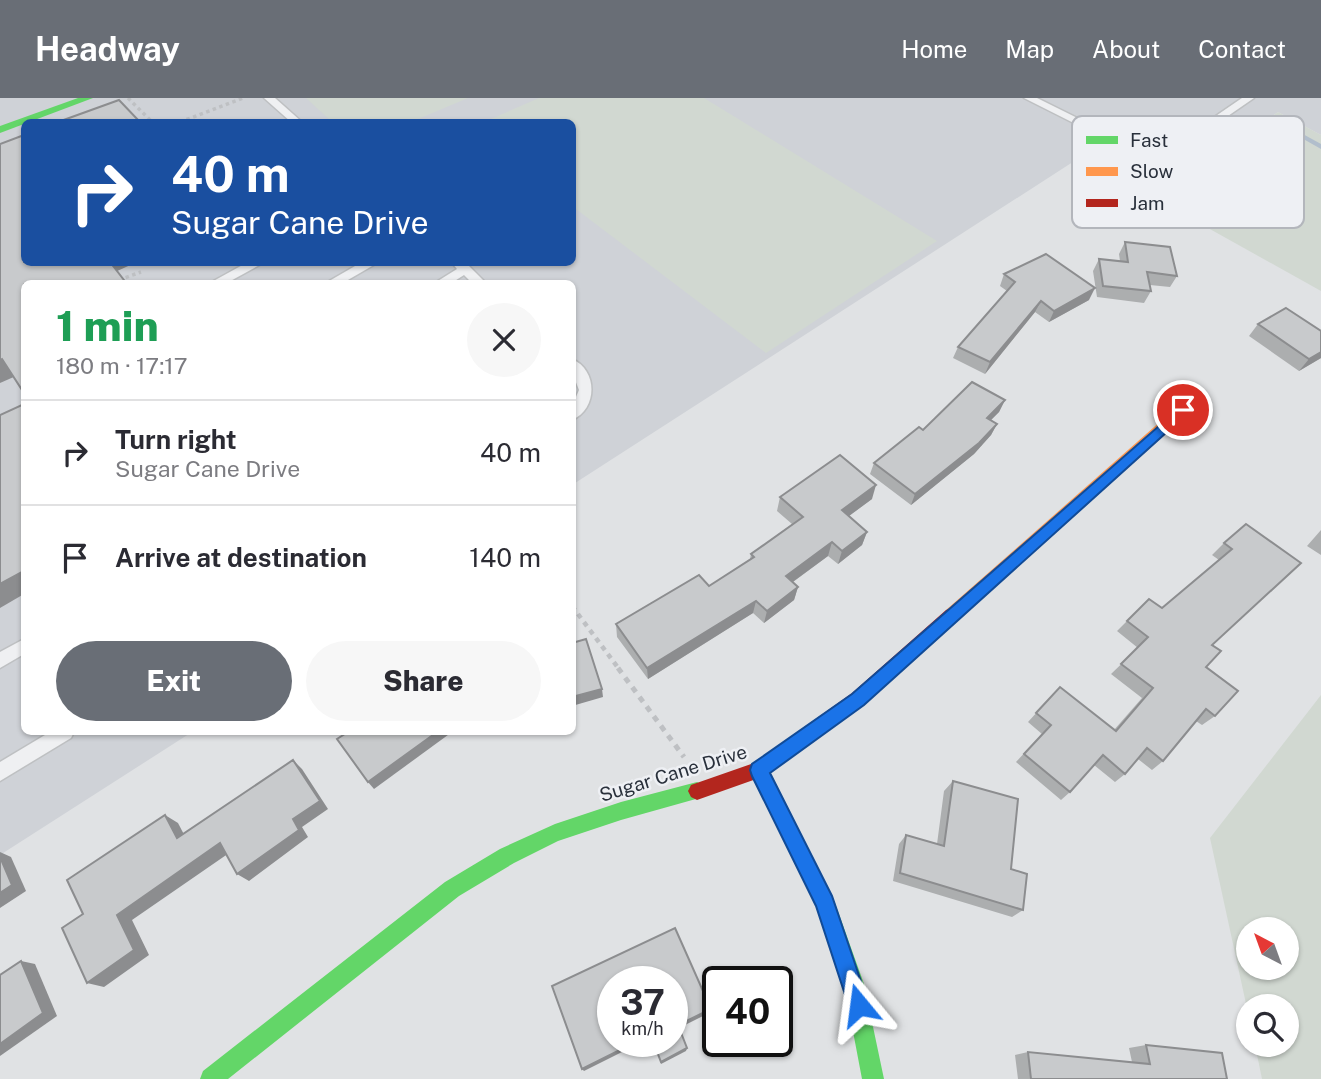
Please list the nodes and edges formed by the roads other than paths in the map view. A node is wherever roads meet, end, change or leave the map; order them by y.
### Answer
1 (88, 98) edge
2 (269, 98) edge
3 (1029, 98) edge
4 (1249, 98) edge
5 (1223, 116) edge
6 (30, 119) edge
7 (294, 119) edge
8 (1072, 120) edge
9 (21, 122) edge
10 (0, 130) edge
11 (251, 266) edge
12 (365, 266) edge
13 (461, 266) edge
14 (222, 280) edge
15 (338, 280) edge
16 (444, 280) edge
17 (477, 280) edge
18 (576, 369) edge
19 (1183, 410) dead end
20 (576, 411) edge
21 (21, 648) edge
22 (0, 661) edge
23 (60, 735) edge
24 (759, 770) junction
25 (0, 772) edge
26 (211, 1079) edge
27 (873, 1079) edge

1 - 6 street
2 - 7 lane
3 - 8 lane
4 - 5 lane
9 - 10 street
11 - 14 lane
12 - 15 lane
13 - 16 lane
13 - 17 lane
18 - 20 lane
19 - 24 street, Sugar Cane Drive
21 - 22 lane
23 - 25 lane
24 - 26 street, Sugar Cane Drive
24 - 27 street

